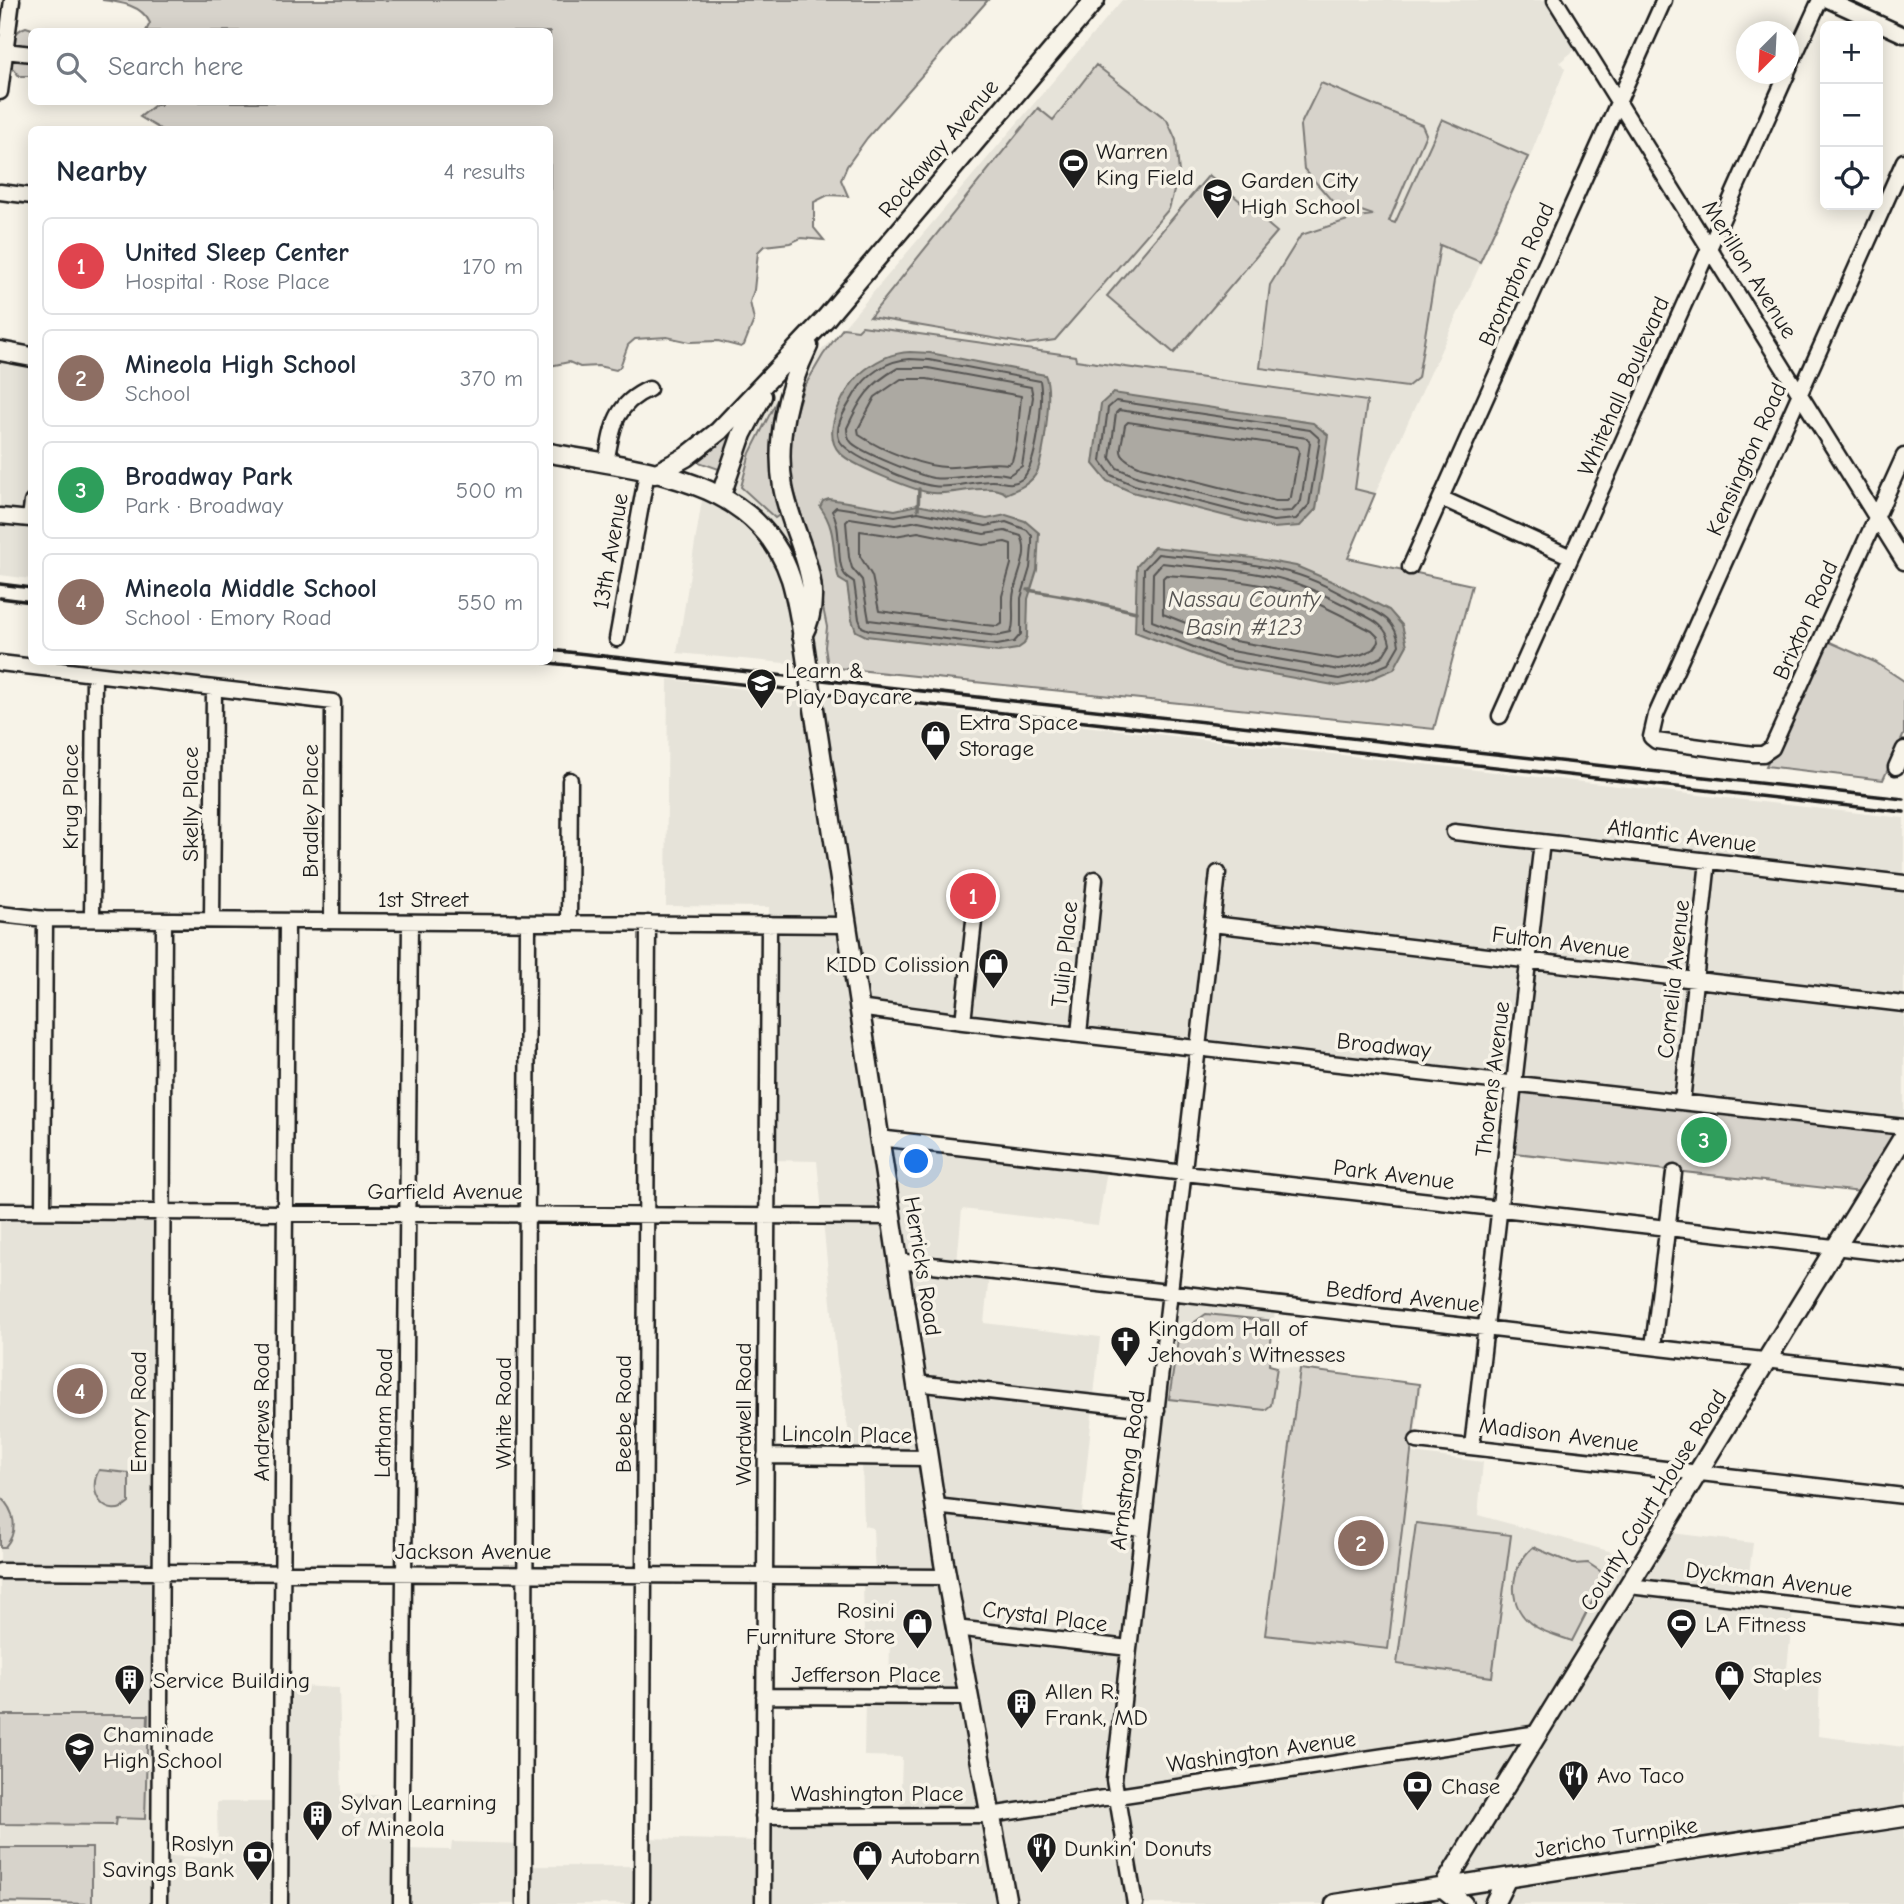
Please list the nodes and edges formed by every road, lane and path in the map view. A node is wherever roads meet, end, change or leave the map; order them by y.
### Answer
1 (1095, 0) edge
2 (1555, 0) edge
3 (1664, 0) edge
4 (1820, 0) edge
5 (1828, 0) edge
6 (8, 2) edge
7 (1904, 34) edge
8 (1799, 47) edge
9 (5, 51) junction
10 (28, 54) edge
11 (1783, 84) edge
12 (0, 92) edge
13 (1619, 102) junction
14 (1904, 161) edge
15 (0, 192) edge
16 (28, 196) edge
17 (1710, 247) junction
18 (818, 327) junction
19 (0, 351) edge
20 (28, 356) edge
21 (781, 367) junction
22 (649, 389) dead end
23 (1800, 393) junction
24 (553, 454) edge
25 (1904, 456) edge
26 (606, 464) junction
27 (651, 473) junction
28 (721, 495) junction
29 (1441, 498) junction
30 (0, 516) edge
31 (1877, 517) junction
32 (28, 519) edge
33 (1571, 556) junction
34 (1904, 562) edge
35 (1410, 568) dead end
36 (802, 636) junction
37 (617, 639) dead end
38 (0, 663) edge
39 (93, 674) junction
40 (214, 688) junction
41 (1500, 716) dead end
42 (1904, 748) edge
43 (1714, 749) joint
44 (1896, 767) dead end
45 (570, 780) dead end
46 (1454, 832) dead end
47 (1542, 842) junction
48 (1709, 861) junction
49 (1218, 873) dead end
50 (1095, 879) dead end
51 (1904, 883) edge
52 (0, 914) edge
53 (45, 919) junction
54 (92, 919) junction
55 (164, 920) junction
56 (212, 920) junction
57 (287, 921) junction
58 (332, 921) junction
59 (974, 921) dead end
60 (410, 922) junction
61 (528, 923) junction
62 (569, 923) junction
63 (648, 923) junction
64 (769, 924) junction
65 (847, 925) junction
66 (1212, 925) junction
67 (1528, 961) junction
68 (1696, 980) junction
69 (1904, 1004) edge
70 (858, 1008) junction
71 (963, 1022) junction
72 (1079, 1034) junction
73 (1198, 1047) junction
74 (1514, 1083) junction
75 (1682, 1102) junction
76 (1904, 1127) edge
77 (1904, 1136) edge
78 (878, 1138) junction
79 (1183, 1172) junction
80 (1674, 1172) dead end
81 (1500, 1209) junction
82 (0, 1211) edge
83 (43, 1211) junction
84 (162, 1212) junction
85 (285, 1213) junction
86 (408, 1213) junction
87 (527, 1214) junction
88 (647, 1215) junction
89 (767, 1216) junction
90 (891, 1217) junction
91 (1667, 1228) junction
92 (1837, 1247) junction
93 (1904, 1255) edge
94 (897, 1261) junction
95 (1170, 1292) junction
96 (1486, 1328) junction
97 (1653, 1347) junction
98 (1768, 1360) junction
99 (1904, 1376) edge
100 (916, 1383) junction
101 (1157, 1410) junction
102 (1417, 1441) dead end
103 (1472, 1447) junction
104 (765, 1456) junction
105 (928, 1458) junction
106 (1698, 1473) junction
107 (1904, 1496) edge
108 (935, 1506) junction
109 (1142, 1529) junction
110 (0, 1571) edge
111 (160, 1572) junction
112 (282, 1573) junction
113 (404, 1574) junction
114 (524, 1575) junction
115 (645, 1575) junction
116 (764, 1576) junction
117 (946, 1577) junction
118 (1629, 1586) junction
119 (1904, 1617) edge
120 (955, 1628) junction
121 (1129, 1648) junction
122 (764, 1696) junction
123 (967, 1697) junction
124 (1538, 1733) junction
125 (1116, 1796) junction
126 (990, 1815) junction
127 (763, 1816) junction
128 (1904, 1816) edge
129 (1507, 1878) junction
130 (1443, 1888) junction
131 (159, 1904) edge
132 (280, 1904) edge
133 (401, 1904) edge
134 (524, 1904) edge
135 (642, 1904) edge
136 (763, 1904) edge
137 (1007, 1904) edge
138 (1135, 1904) edge
139 (1335, 1904) edge
140 (1463, 1904) edge
141 (1494, 1904) edge

1 - 18 main road, Rockaway Avenue
2 - 13 street, Merillon Avenue
3 - 13 street, Brompton Road
4 - 8 street, Whitehall Boulevard
5 - 7 street
6 - 9 street
9 - 10 street
9 - 12 street
11 - 17 street, Whitehall Boulevard
13 - 17 street, Merillon Avenue
13 - 29 street, Brompton Road
14 - 23 street, Kensington Road
15 - 16 street
17 - 23 street, Merillon Avenue
17 - 33 street, Whitehall Boulevard
18 - 21 main road, Rockaway Avenue
18 - 36 main road, Rockaway Avenue
19 - 20 main road
21 - 27 main road, Rockaway Avenue
21 - 28 main road, Rockaway Avenue
22 - 26 street
23 - 31 street, Merillon Avenue
23 - 43 street, Kensington Road
24 - 26 main road, Herricks Road
25 - 31 street, Brixton Road
26 - 27 main road, Herricks Road
27 - 28 main road, Herricks Road
27 - 37 street, 13th Avenue
28 - 36 main road, Herricks Road
29 - 33 street
29 - 35 street, Brompton Road
30 - 32 street
31 - 34 street, Merillon Avenue
31 - 43 street, Brixton Road
33 - 41 street, Whitehall Boulevard
36 - 65 main road, Herricks Road
38 - 39 street
39 - 40 street
39 - 54 street, Krug Place
40 - 56 street, Skelly Place
40 - 58 street, Bradley Place
42 - 44 street
45 - 62 street
46 - 47 street, Atlantic Avenue
47 - 48 street, Atlantic Avenue
47 - 67 street, Thorens Avenue
48 - 51 street, Atlantic Avenue
48 - 68 street, Cornelia Avenue
49 - 66 street, Armstrong Road
50 - 72 street, Tulip Place
52 - 53 street, 1st Street
53 - 54 street, 1st Street
53 - 83 street
54 - 55 street, 1st Street
55 - 56 street, 1st Street
55 - 84 street, Emory Road
56 - 57 street, 1st Street
57 - 58 street, 1st Street
57 - 85 street, Andrews Road
58 - 60 street, 1st Street
59 - 71 street
60 - 61 street, 1st Street
60 - 86 street, Latham Road
61 - 62 street, 1st Street
61 - 87 street, White Road
62 - 63 street, 1st Street
63 - 64 street, 1st Street
63 - 88 street, Beebe Road
64 - 65 street, 1st Street
64 - 89 street, Wardwell Road
65 - 70 main road, Herricks Road
66 - 67 street, Fulton Avenue
66 - 73 street, Armstrong Road
67 - 68 street, Fulton Avenue
67 - 74 street, Thorens Avenue
68 - 69 street, Fulton Avenue
68 - 75 street, Cornelia Avenue
70 - 71 street, Broadway
70 - 78 main road, Herricks Road
71 - 72 street, Broadway
72 - 73 street, Broadway
73 - 74 street, Broadway
73 - 79 street, Armstrong Road
74 - 75 street, Broadway
74 - 81 street, Thorens Avenue
75 - 76 street, Broadway
77 - 92 main road, County Court House Road
78 - 79 street, Park Avenue
78 - 90 main road, Herricks Road
79 - 81 street, Park Avenue
79 - 95 street, Armstrong Road
80 - 91 street
81 - 91 street, Park Avenue
81 - 96 street, Thorens Avenue
82 - 83 street, Garfield Avenue
83 - 84 street, Garfield Avenue
84 - 85 street, Garfield Avenue
84 - 111 street, Emory Road
85 - 86 street, Garfield Avenue
85 - 112 street, Andrews Road
86 - 87 street, Garfield Avenue
86 - 113 street, Latham Road
87 - 88 street, Garfield Avenue
87 - 114 street, White Road
88 - 89 street, Garfield Avenue
88 - 115 street, Beebe Road
89 - 90 street, Garfield Avenue
89 - 104 street, Wardwell Road
90 - 94 main road, Herricks Road
91 - 92 street, Park Avenue
91 - 97 street
92 - 93 street, Park Avenue
92 - 98 main road, County Court House Road
94 - 95 street, Bedford Avenue
94 - 100 main road, Herricks Road
95 - 96 street, Bedford Avenue
95 - 101 street, Armstrong Road
96 - 97 street, Bedford Avenue
96 - 103 street, Thorens Avenue
97 - 98 street, Bedford Avenue
98 - 99 street, Bedford Avenue
98 - 106 main road, County Court House Road
100 - 101 street
100 - 105 main road, Herricks Road
101 - 109 street, Armstrong Road
102 - 103 street, Madison Avenue
103 - 106 street, Madison Avenue
104 - 105 street, Lincoln Place
104 - 116 street, Wardwell Road
105 - 108 main road, Herricks Road
106 - 107 street, Madison Avenue
106 - 118 main road, County Court House Road
108 - 109 street
108 - 117 main road, Herricks Road
109 - 121 street, Armstrong Road
110 - 111 street, Jackson Avenue
111 - 112 street, Jackson Avenue
111 - 131 street, Emory Road
112 - 113 street, Jackson Avenue
112 - 132 street, Andrews Road
113 - 114 street, Jackson Avenue
113 - 133 street, Latham Road
114 - 115 street, Jackson Avenue
114 - 134 street, White Road
115 - 116 street, Jackson Avenue
115 - 135 street, Beebe Road
116 - 117 street, Jackson Avenue
116 - 122 street, Wardwell Road
117 - 120 main road, Herricks Road
118 - 119 street, Dyckman Avenue
118 - 124 main road, County Court House Road
120 - 121 street, Crystal Place
120 - 123 main road, Herricks Road
121 - 125 street, Armstrong Road
122 - 123 street, Jefferson Place
122 - 127 street, Wardwell Road
123 - 126 main road, Herricks Road
124 - 125 street, Washington Avenue
124 - 130 main road, County Court House Road
125 - 126 street, Washington Avenue
125 - 138 street, Armstrong Road
126 - 127 street, Washington Place
126 - 137 main road, Herricks Road
127 - 136 street, Wardwell Road
128 - 129 main road, Jericho Turnpike
129 - 130 main road, Jericho Turnpike
129 - 141 main road
130 - 139 main road, Jericho Turnpike
130 - 140 main road

